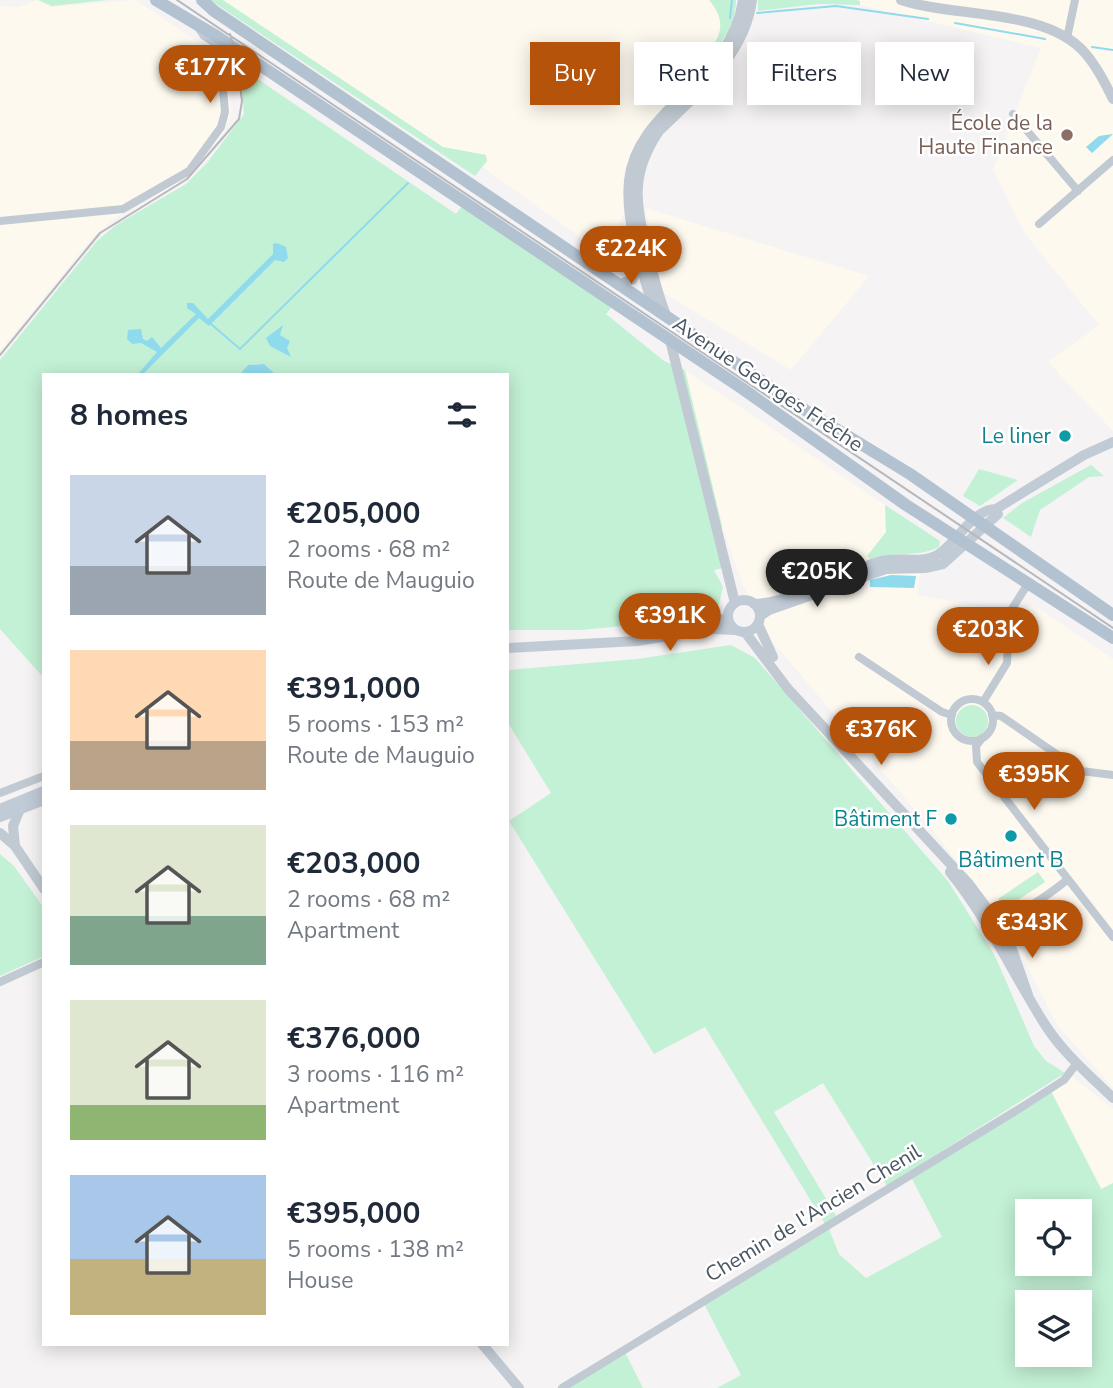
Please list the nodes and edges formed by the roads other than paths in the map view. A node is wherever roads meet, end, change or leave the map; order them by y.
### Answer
1 (156, 0) edge
2 (202, 0) edge
3 (743, 0) edge
4 (752, 0) edge
5 (901, 0) edge
6 (1075, 0) edge
7 (197, 25) junction
8 (1067, 38) junction
9 (1113, 99) edge
10 (1013, 114) dead end
11 (1113, 160) edge
12 (1078, 191) junction
13 (0, 222) edge
14 (1040, 224) dead end
15 (640, 258) junction
16 (620, 284) junction
17 (653, 306) junction
18 (666, 315) junction
19 (643, 322) junction
20 (657, 332) junction
21 (670, 340) junction
22 (1113, 442) edge
23 (1113, 450) edge
24 (1067, 468) junction
25 (982, 522) junction
26 (962, 540) junction
27 (1029, 582) junction
28 (735, 603) junction
29 (754, 604) junction
30 (1113, 615) edge
31 (728, 618) junction
32 (759, 620) junction
33 (740, 631) junction
34 (1113, 639) edge
35 (608, 642) junction
36 (509, 648) edge
37 (859, 657) dead end
38 (983, 702) junction
39 (804, 704) junction
40 (952, 715) junction
41 (992, 715) junction
42 (982, 738) junction
43 (1113, 775) edge
44 (42, 777) edge
45 (42, 792) edge
46 (0, 793) edge
47 (42, 801) edge
48 (20, 810) junction
49 (1, 814) edge
50 (13, 826) junction
51 (0, 833) edge
52 (15, 846) junction
53 (936, 851) junction
54 (1067, 880) junction
55 (42, 886) edge
56 (965, 891) junction
57 (1027, 909) junction
58 (1113, 919) edge
59 (995, 921) junction
60 (1105, 927) junction
61 (1007, 935) junction
62 (1113, 937) edge
63 (997, 941) junction
64 (42, 963) edge
65 (0, 982) edge
66 (1028, 995) junction
67 (1077, 1063) junction
68 (1113, 1098) edge
69 (484, 1346) edge
70 (519, 1388) edge
71 (562, 1388) edge

1 - 7 main road, Avenue Georges Frêche
2 - 16 main road, Avenue Georges Frêche
3 - 15 street
4 - 18 street
5 - 8 street
6 - 8 street
7 - 13 street
7 - 19 main road, Avenue Georges Frêche
8 - 9 street
10 - 12 street
11 - 12 street
12 - 14 street
15 - 16 street
15 - 17 street
16 - 17 main road, Avenue Georges Frêche
17 - 18 main road, Avenue Georges Frêche
17 - 19 main road
18 - 20 main road
18 - 25 main road, Avenue Georges Frêche
19 - 20 main road, Avenue Georges Frêche
20 - 21 main road, Avenue Georges Frêche
21 - 26 main road, Avenue Georges Frêche
21 - 28 street
22 - 24 main road
23 - 24 main road
24 - 25 main road
25 - 26 main road
25 - 30 main road, Avenue Georges Frêche
26 - 27 main road, Avenue Georges Frêche
26 - 29 main road
26 - 32 main road
27 - 34 main road, Avenue Georges Frêche
27 - 38 street
28 - 29 main road
28 - 31 main road
29 - 32 main road
31 - 33 main road
31 - 35 main road
32 - 33 main road
32 - 39 street
33 - 35 main road
33 - 39 street
35 - 36 main road
37 - 40 street
38 - 40 street
38 - 41 street
39 - 53 street
40 - 42 street
41 - 42 street
41 - 43 street
42 - 54 street
44 - 46 street
45 - 49 main road
47 - 48 main road
48 - 49 main road
48 - 50 street
49 - 50 street
50 - 52 street
51 - 52 street
52 - 55 street
53 - 56 street
53 - 59 street
54 - 57 street
54 - 60 street
56 - 59 street
56 - 63 street
57 - 59 street
57 - 61 street
58 - 60 street
59 - 61 street
59 - 63 street
60 - 62 street
61 - 66 street
63 - 66 street
64 - 65 street
66 - 67 street
67 - 68 street
67 - 71 street, Chemin de l'Ancien Chenil
69 - 70 street

